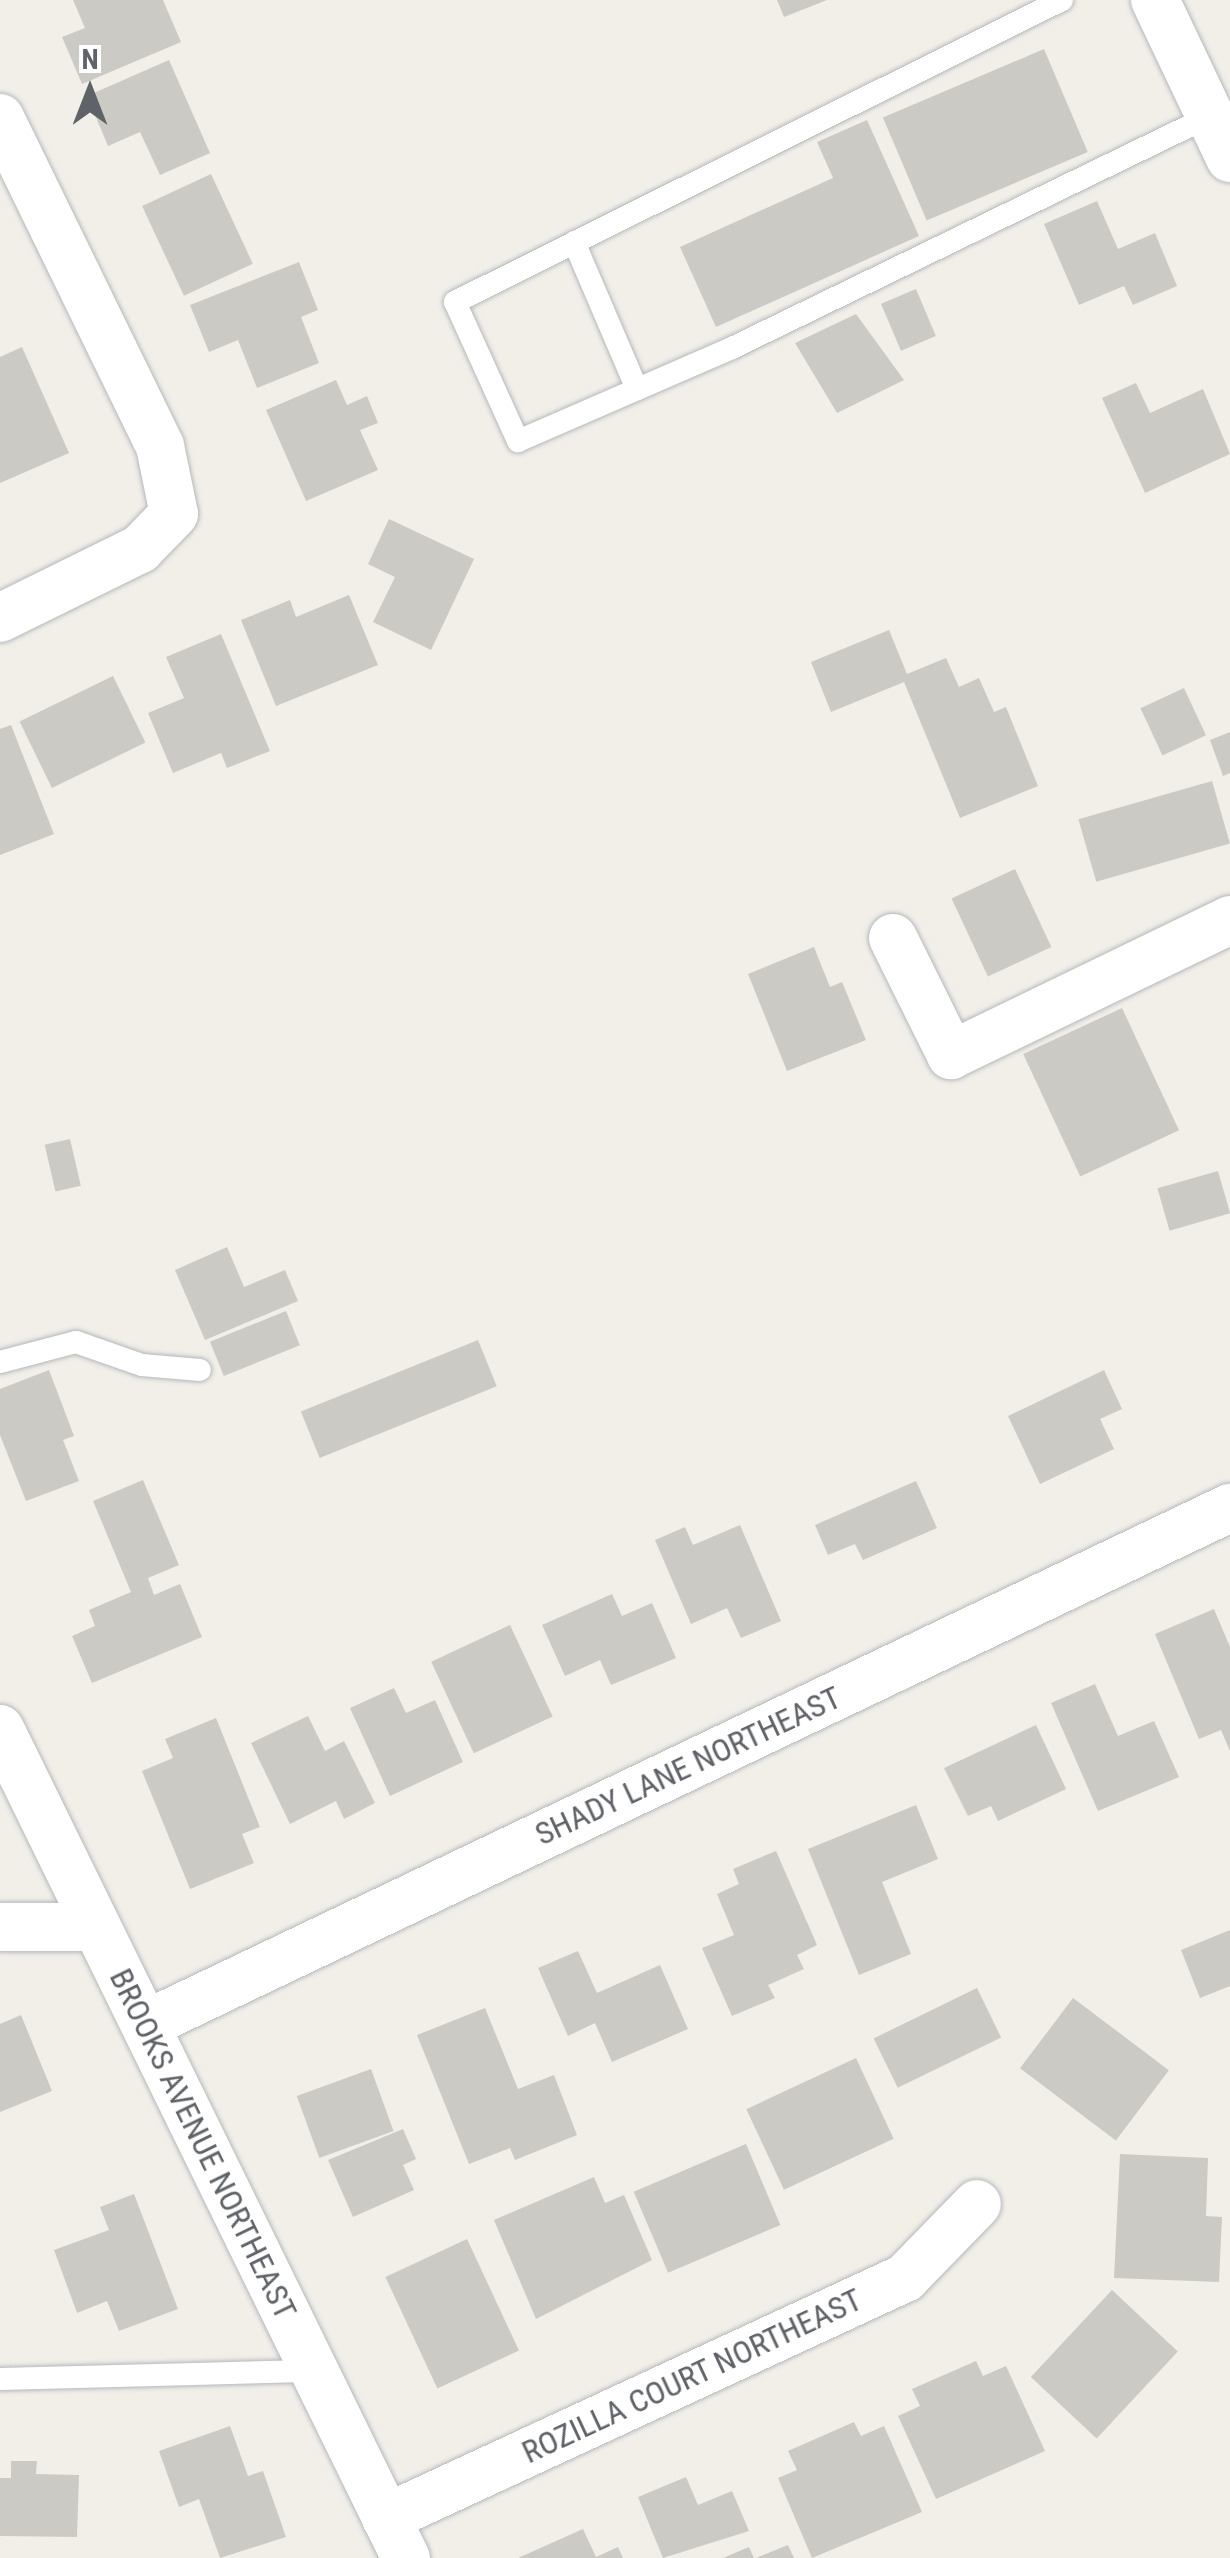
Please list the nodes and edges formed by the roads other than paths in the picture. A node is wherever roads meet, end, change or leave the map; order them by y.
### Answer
1 (1062, 0) edge
2 (1154, 0) edge
3 (1210, 116) junction
4 (0, 118) edge
5 (1230, 158) edge
6 (574, 242) junction
7 (637, 389) junction
8 (0, 618) edge
9 (1230, 920) edge
10 (893, 938) dead end
11 (0, 1362) edge
12 (200, 1370) dead end
13 (1230, 1508) edge
14 (0, 1729) edge
15 (0, 1927) edge
16 (95, 1928) junction
17 (146, 2024) junction
18 (977, 2204) dead end
19 (315, 2370) junction
20 (0, 2379) edge
21 (396, 2538) edge

1 - 6 lane
2 - 3 street
3 - 5 street
3 - 7 lane
4 - 8 street
6 - 7 lane
6 - 7 lane
9 - 10 street
11 - 12 lane
13 - 17 street, SHADY LANE NORTHEAST
14 - 16 street, BROOKS AVENUE NORTHEAST
15 - 16 street
16 - 17 street, BROOKS AVENUE NORTHEAST
17 - 19 street, BROOKS AVENUE NORTHEAST
18 - 21 street, ROZILLA COURT NORTHEAST
19 - 20 lane
19 - 21 street, BROOKS AVENUE NORTHEAST

